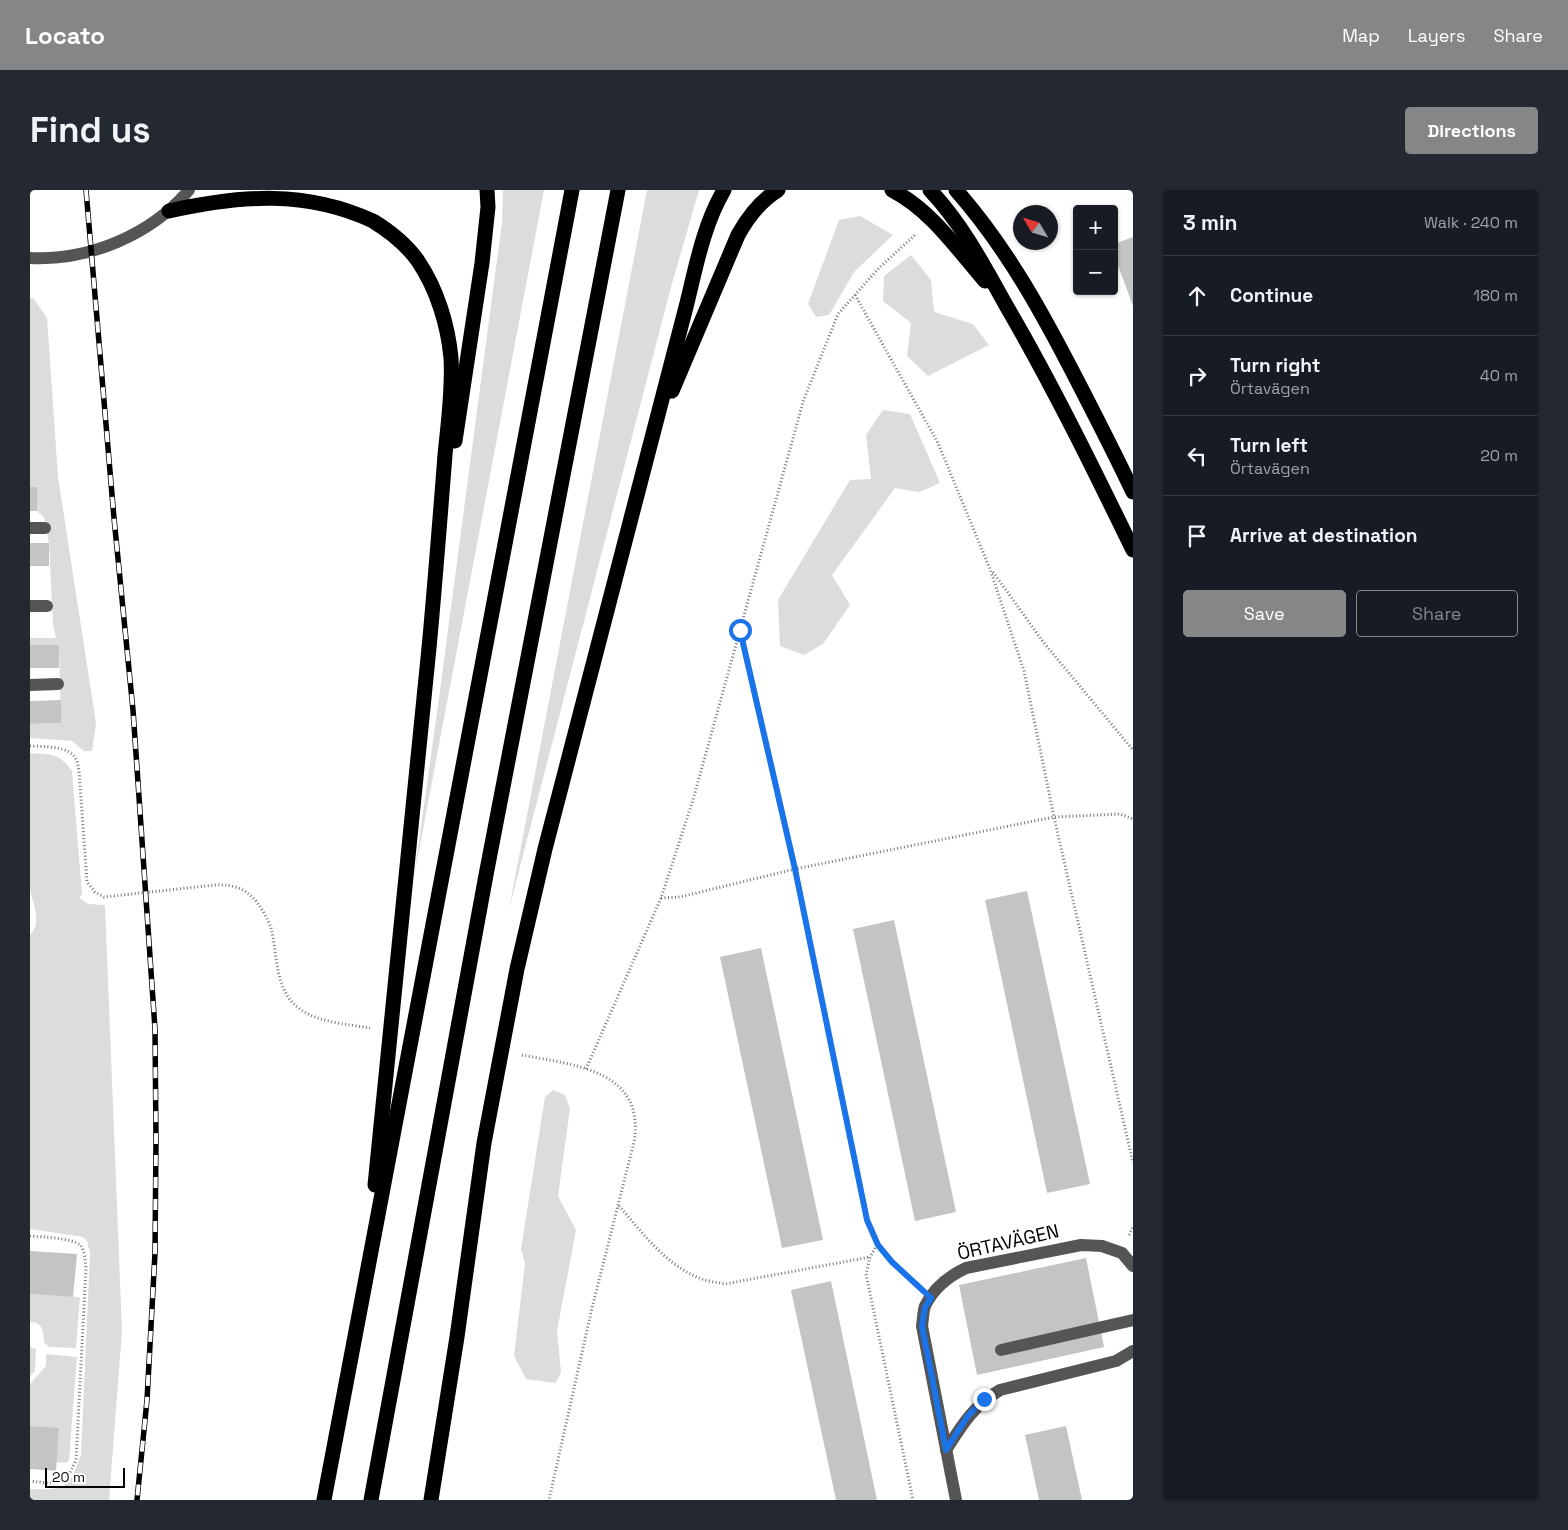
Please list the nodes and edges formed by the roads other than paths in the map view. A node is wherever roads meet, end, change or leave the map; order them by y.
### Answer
1 (189, 190) edge
2 (487, 190) edge
3 (572, 190) edge
4 (618, 190) edge
5 (724, 190) edge
6 (778, 190) edge
7 (892, 190) edge
8 (930, 190) edge
9 (956, 190) edge
10 (169, 211) junction
11 (31, 258) edge
12 (1006, 306) junction
13 (652, 438) junction
14 (1133, 492) edge
15 (30, 528) edge
16 (45, 528) dead end
17 (1133, 550) edge
18 (437, 562) junction
19 (30, 606) edge
20 (47, 606) dead end
21 (58, 684) dead end
22 (30, 685) edge
23 (1133, 1266) edge
24 (366, 1282) junction
25 (1133, 1320) edge
26 (1000, 1350) dead end
27 (1133, 1351) edge
28 (946, 1450) junction
29 (324, 1500) edge
30 (371, 1500) edge
31 (431, 1500) edge
32 (956, 1500) edge

1 - 10 street
2 - 18 highway
3 - 24 highway
4 - 30 highway
5 - 13 highway
6 - 13 highway
7 - 12 highway
8 - 12 highway
9 - 14 highway
10 - 11 street
10 - 18 highway
12 - 17 highway
13 - 31 highway
15 - 16 street
18 - 24 highway
19 - 20 street
21 - 22 street
23 - 28 street, ÖRTAVÄGEN
24 - 29 highway
25 - 26 street
27 - 28 street
28 - 32 street, ÖRTAVÄGEN

